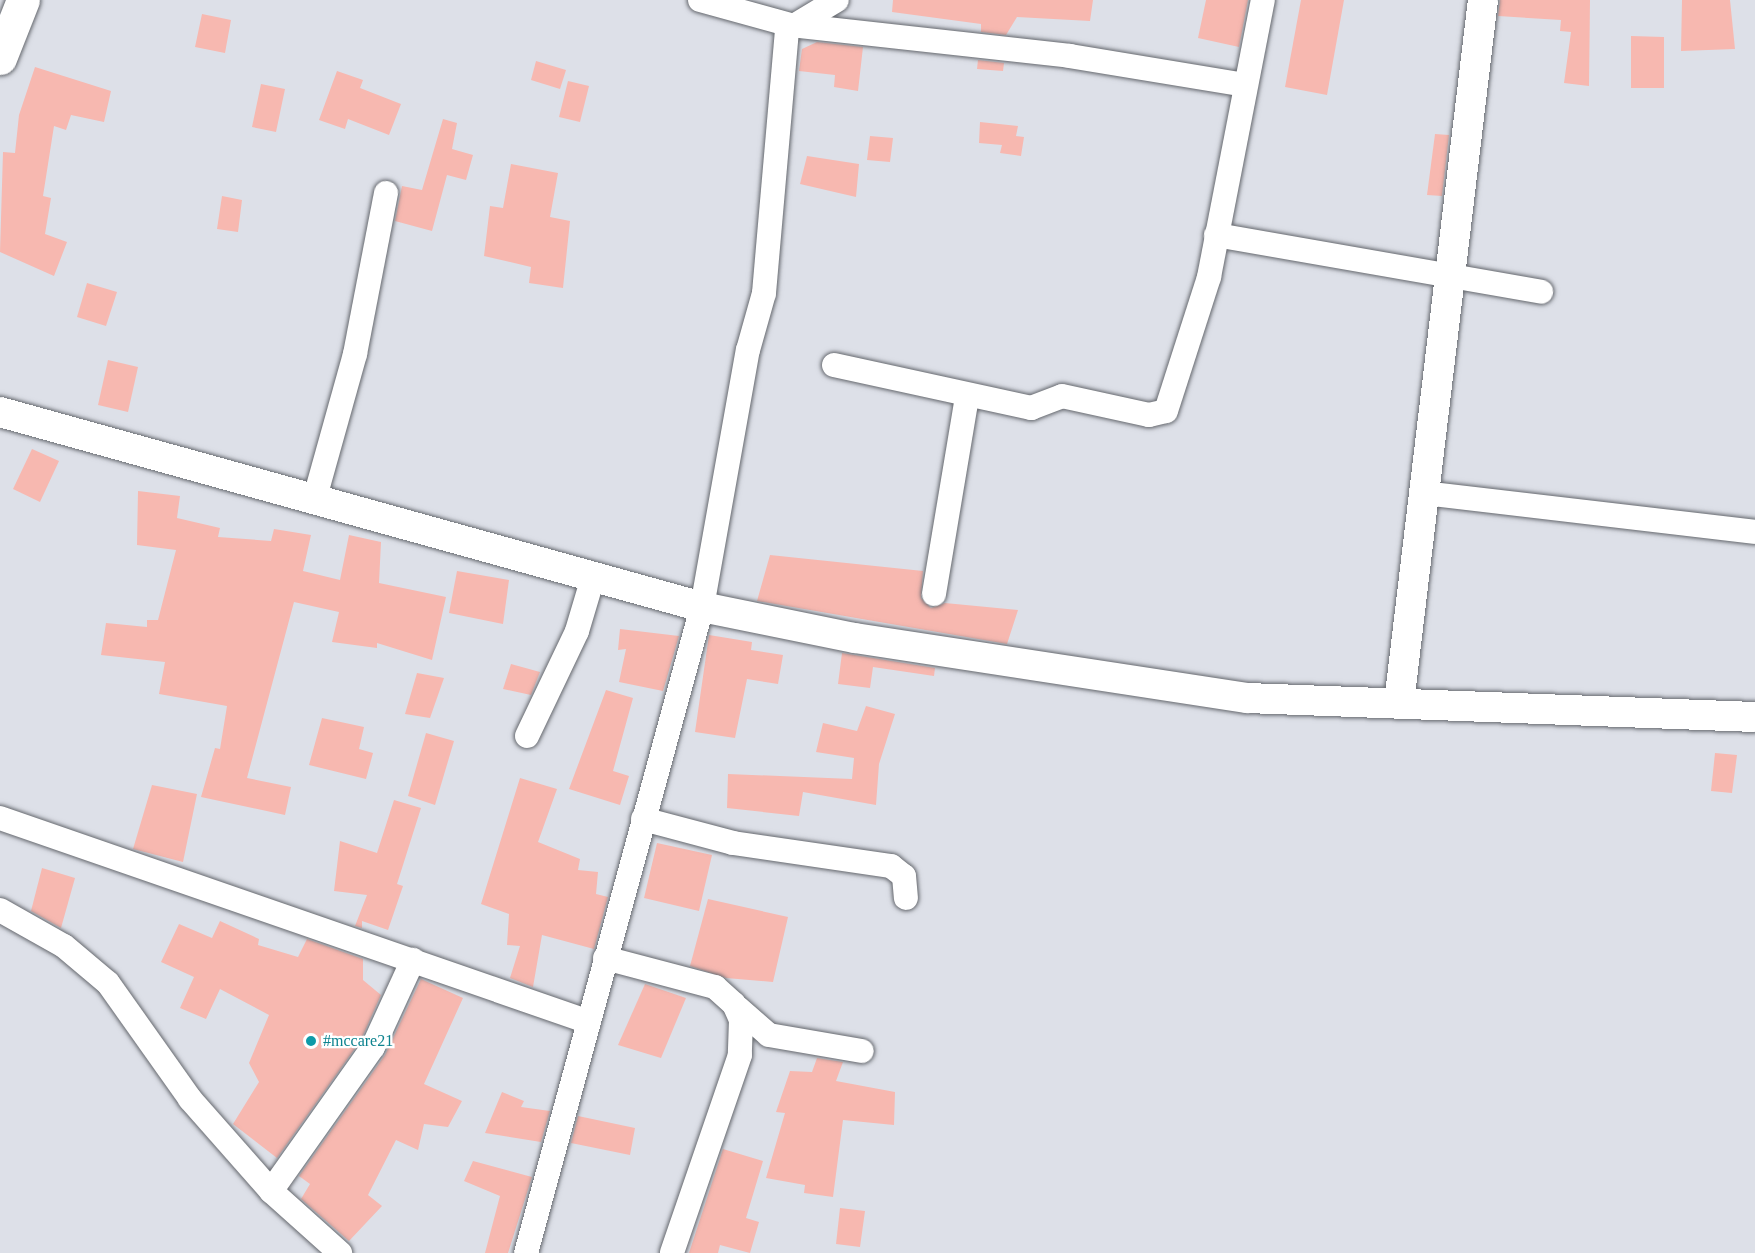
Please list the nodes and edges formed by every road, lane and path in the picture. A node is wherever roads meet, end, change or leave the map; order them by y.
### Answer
1 (23, 0) edge
2 (700, 0) edge
3 (837, 0) edge
4 (1263, 0) edge
5 (1483, 0) edge
6 (791, 25) junction
7 (0, 58) edge
8 (1246, 85) junction
9 (386, 194) dead end
10 (1216, 235) junction
11 (1446, 275) junction
12 (1541, 292) dead end
13 (834, 365) dead end
14 (967, 396) junction
15 (0, 412) edge
16 (1424, 493) junction
17 (314, 501) junction
18 (1755, 532) edge
19 (594, 574) junction
20 (934, 594) dead end
21 (702, 607) junction
22 (1399, 703) junction
23 (1755, 717) edge
24 (527, 736) dead end
25 (0, 818) edge
26 (643, 819) junction
27 (906, 898) dead end
28 (0, 910) edge
29 (605, 958) junction
30 (413, 960) junction
31 (734, 1004) junction
32 (589, 1022) junction
33 (862, 1051) dead end
34 (271, 1191) junction
35 (340, 1253) edge
36 (526, 1253) edge
37 (672, 1253) edge

1 - 7 main road
2 - 6 street
3 - 6 street
4 - 8 street
5 - 11 street
6 - 8 street
6 - 21 street
8 - 10 street
9 - 17 street
10 - 11 street
10 - 14 street
11 - 12 street
11 - 16 street
13 - 14 street
14 - 20 street
15 - 17 street
16 - 18 street
16 - 22 street
17 - 19 street
19 - 21 street
19 - 24 street
21 - 22 street
21 - 26 street
22 - 23 street
25 - 30 street
26 - 27 street
26 - 29 street
28 - 34 street
29 - 31 street
29 - 32 street
30 - 32 street
30 - 34 street
31 - 33 street
31 - 37 street
32 - 36 street
34 - 35 street

